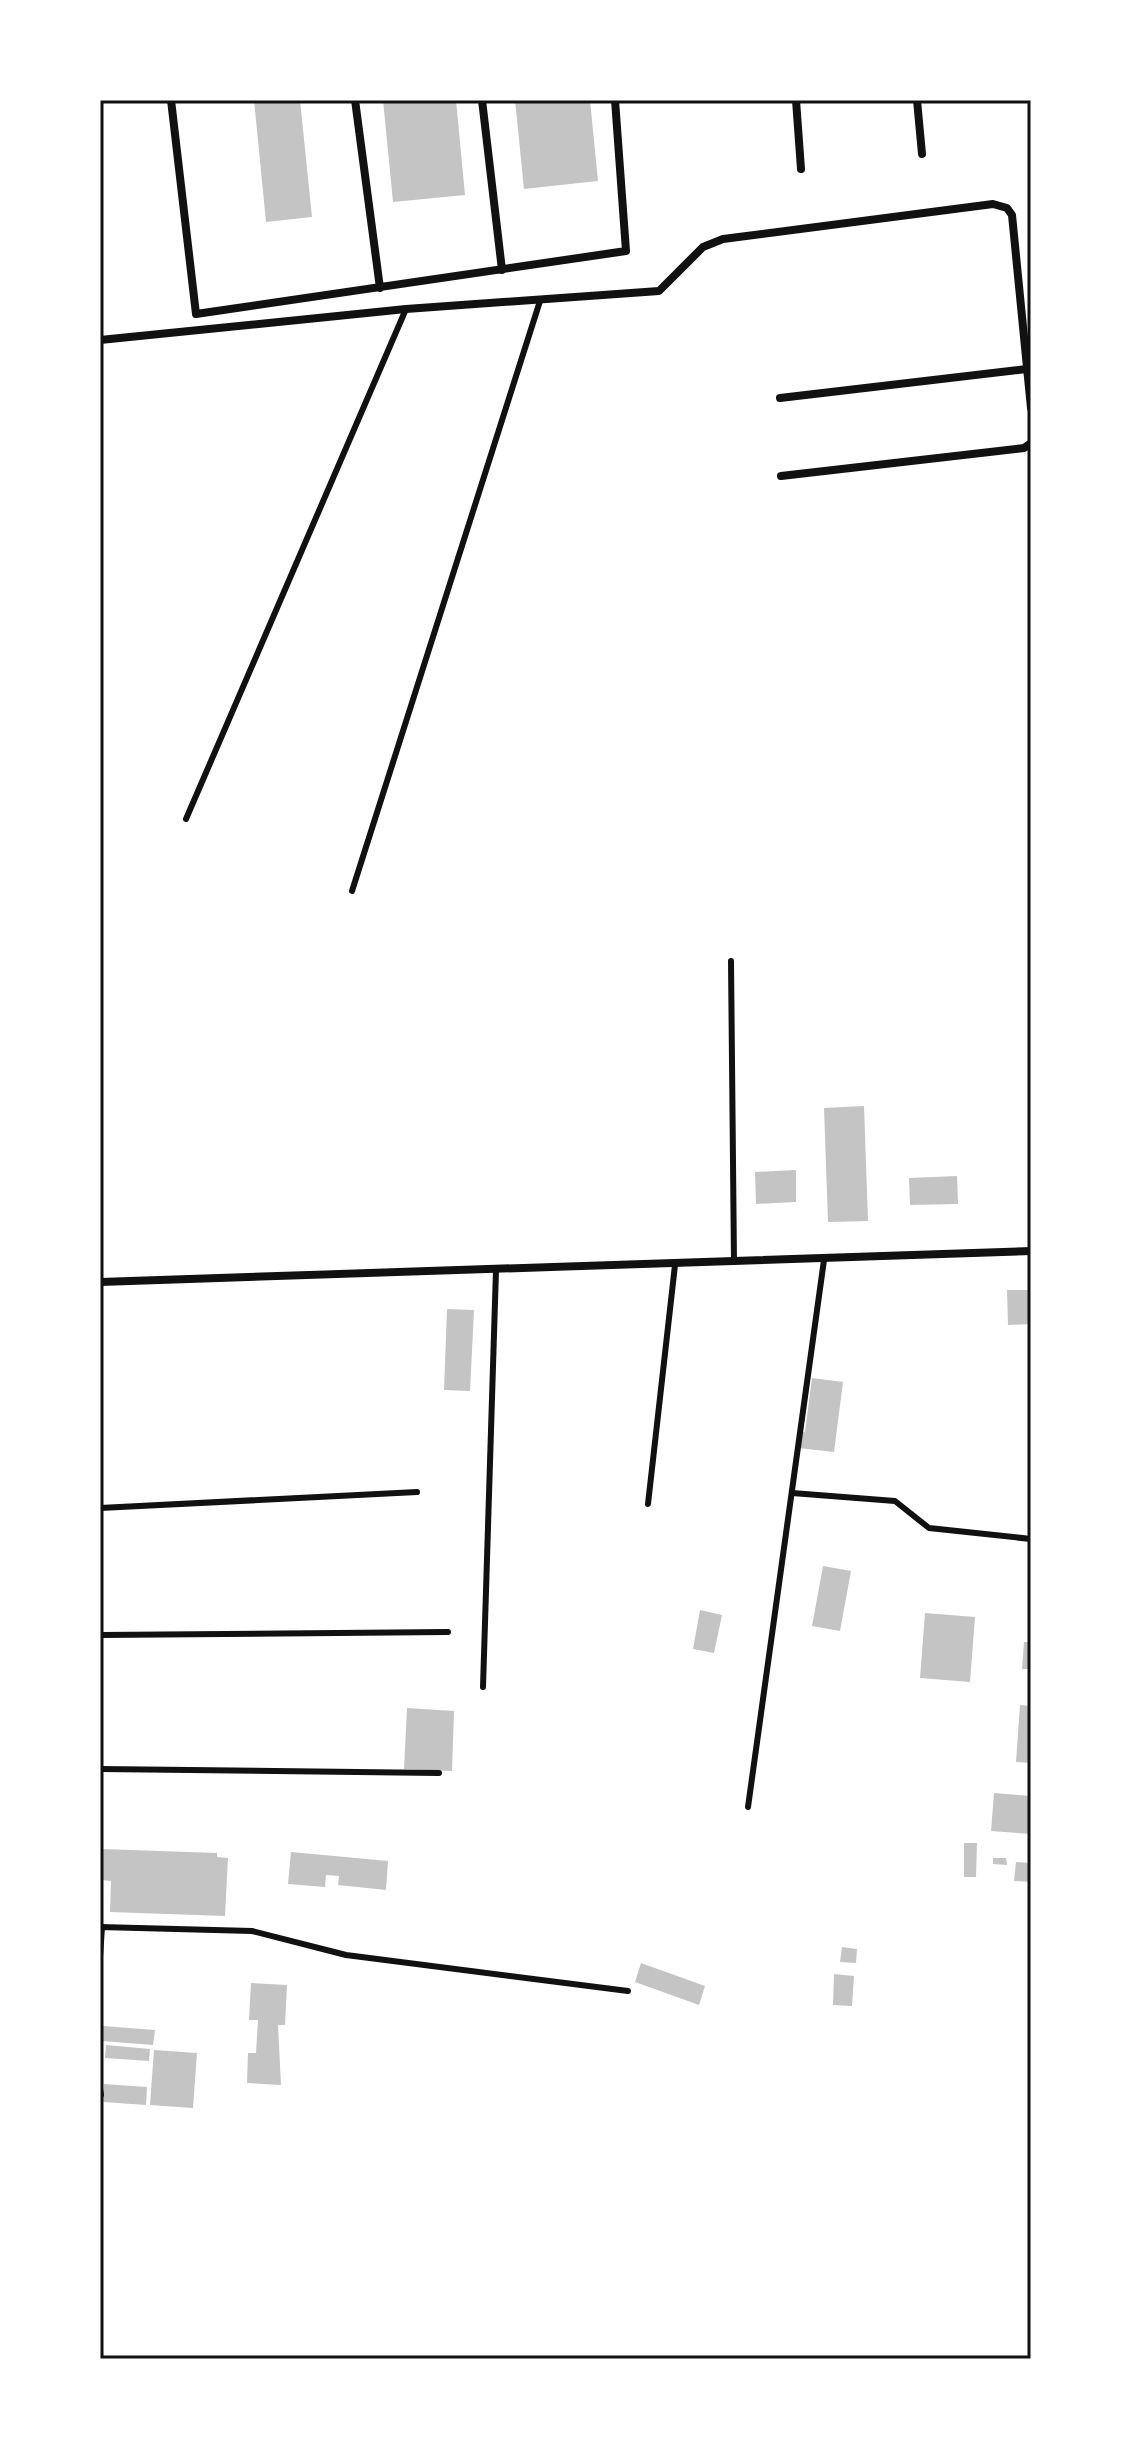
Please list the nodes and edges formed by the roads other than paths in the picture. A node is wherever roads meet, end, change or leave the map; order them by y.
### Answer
1 (171, 100) edge
2 (355, 100) edge
3 (482, 100) edge
4 (615, 100) edge
5 (796, 100) edge
6 (917, 100) edge
7 (922, 154) dead end
8 (801, 169) dead end
9 (502, 270) junction
10 (380, 288) junction
11 (540, 301) junction
12 (406, 309) junction
13 (100, 340) edge
14 (1027, 369) junction
15 (780, 398) dead end
16 (1031, 408) edge
17 (1031, 443) edge
18 (781, 476) dead end
19 (186, 819) dead end
20 (352, 891) dead end
21 (731, 961) dead end
22 (1031, 1251) edge
23 (824, 1260) junction
24 (734, 1263) junction
25 (675, 1265) junction
26 (496, 1270) junction
27 (100, 1282) edge
28 (417, 1492) dead end
29 (792, 1493) junction
30 (648, 1504) dead end
31 (100, 1508) edge
32 (1031, 1539) edge
33 (448, 1632) dead end
34 (100, 1635) edge
35 (483, 1687) dead end
36 (100, 1769) edge
37 (439, 1773) dead end
38 (748, 1807) dead end
39 (101, 1927) edge
40 (100, 1957) edge
41 (628, 1991) dead end
42 (100, 2089) edge
43 (101, 2095) edge

1 - 10 street
2 - 10 street
3 - 9 street
4 - 9 street
5 - 8 street
6 - 7 street
9 - 10 street
11 - 12 street
11 - 14 street
11 - 20 lane
12 - 13 street
12 - 19 lane
14 - 15 street
14 - 16 street
17 - 18 street
21 - 24 lane
22 - 23 street
23 - 24 street
23 - 29 lane
24 - 25 street
25 - 26 street
25 - 30 lane
26 - 27 street
26 - 35 lane
28 - 31 lane
29 - 32 lane
29 - 38 lane
33 - 34 lane
36 - 37 lane
39 - 40 lane
39 - 41 lane
42 - 43 lane

